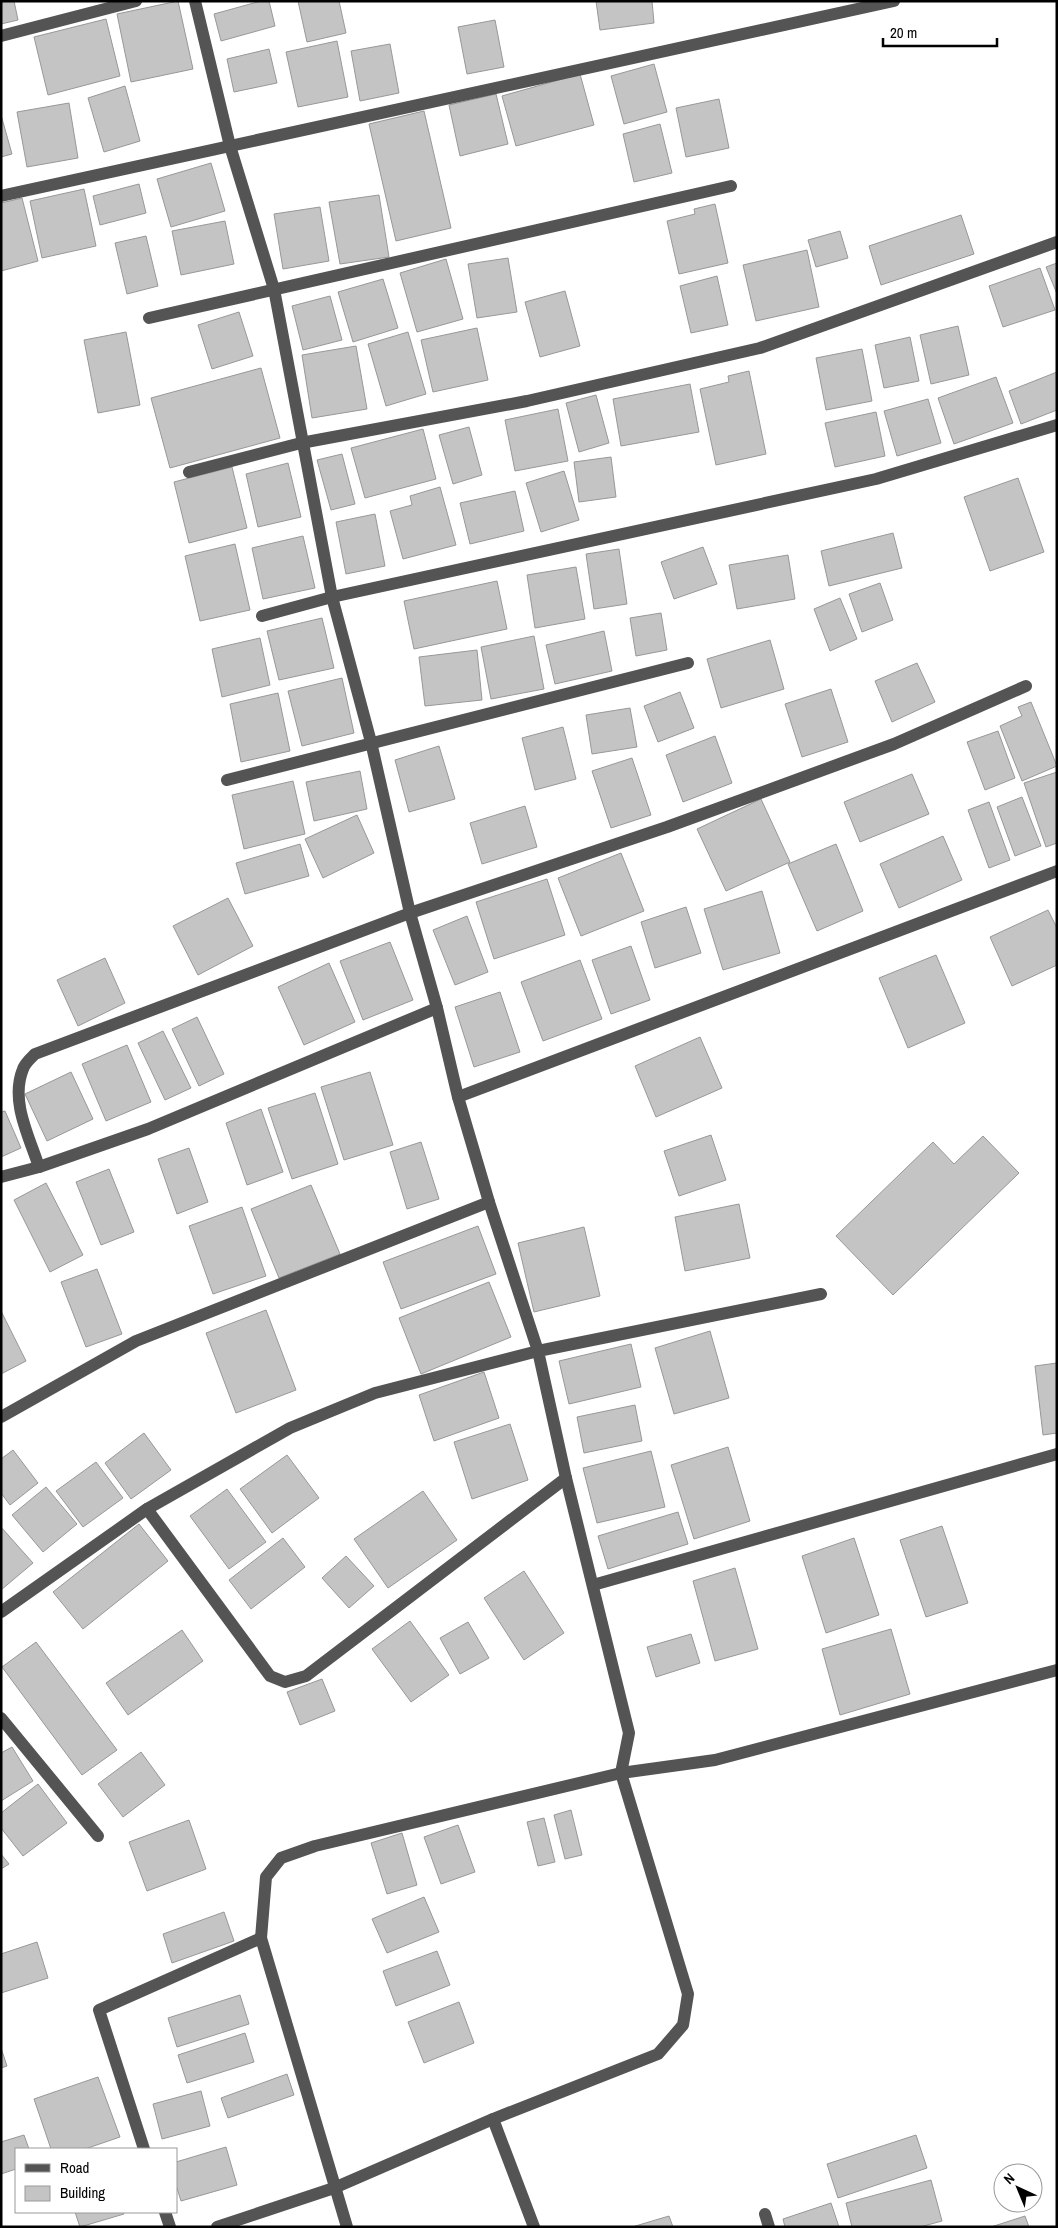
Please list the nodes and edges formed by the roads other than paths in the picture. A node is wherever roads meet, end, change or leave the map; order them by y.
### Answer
1 (136, 1) edge
2 (195, 1) edge
3 (894, 1) edge
4 (1, 36) edge
5 (230, 146) junction
6 (731, 186) dead end
7 (1, 196) edge
8 (1057, 242) edge
9 (274, 289) junction
10 (149, 318) dead end
11 (1057, 425) edge
12 (302, 443) junction
13 (189, 472) dead end
14 (332, 596) junction
15 (262, 616) dead end
16 (688, 663) dead end
17 (1026, 686) dead end
18 (371, 742) junction
19 (227, 780) dead end
20 (1057, 871) edge
21 (410, 913) junction
22 (437, 1008) junction
23 (458, 1097) junction
24 (39, 1167) junction
25 (1, 1177) edge
26 (489, 1202) junction
27 (821, 1294) dead end
28 (538, 1350) junction
29 (1, 1417) edge
30 (1057, 1454) edge
31 (566, 1478) junction
32 (147, 1509) junction
33 (593, 1585) junction
34 (1, 1612) edge
35 (1057, 1670) edge
36 (1, 1718) edge
37 (621, 1773) junction
38 (98, 1836) dead end
39 (261, 1938) junction
40 (493, 2119) junction
41 (144, 2148) edge
42 (334, 2188) junction
43 (165, 2213) edge
44 (764, 2214) dead end
45 (170, 2227) edge
46 (217, 2227) edge
47 (347, 2227) edge
48 (534, 2227) edge
49 (768, 2227) edge

1 - 4 street
2 - 5 street
3 - 5 street
5 - 7 street
5 - 9 street
6 - 9 street
8 - 12 street
9 - 10 street
9 - 12 street
11 - 14 street
12 - 13 street
12 - 14 street
14 - 15 street
14 - 18 street
16 - 18 street
17 - 21 street
18 - 19 street
18 - 21 street
20 - 23 street
21 - 22 street
21 - 24 street
22 - 23 street
22 - 24 street
23 - 26 street
24 - 25 street
26 - 28 street
26 - 29 street
27 - 28 street
28 - 31 street
28 - 32 street
30 - 33 street
31 - 32 street
31 - 33 street
32 - 34 street
33 - 37 street
35 - 37 street
36 - 38 street
37 - 39 street
37 - 40 street
39 - 41 street
39 - 42 street
40 - 42 street
40 - 48 street
42 - 46 street
42 - 47 street
43 - 45 street
44 - 49 street

